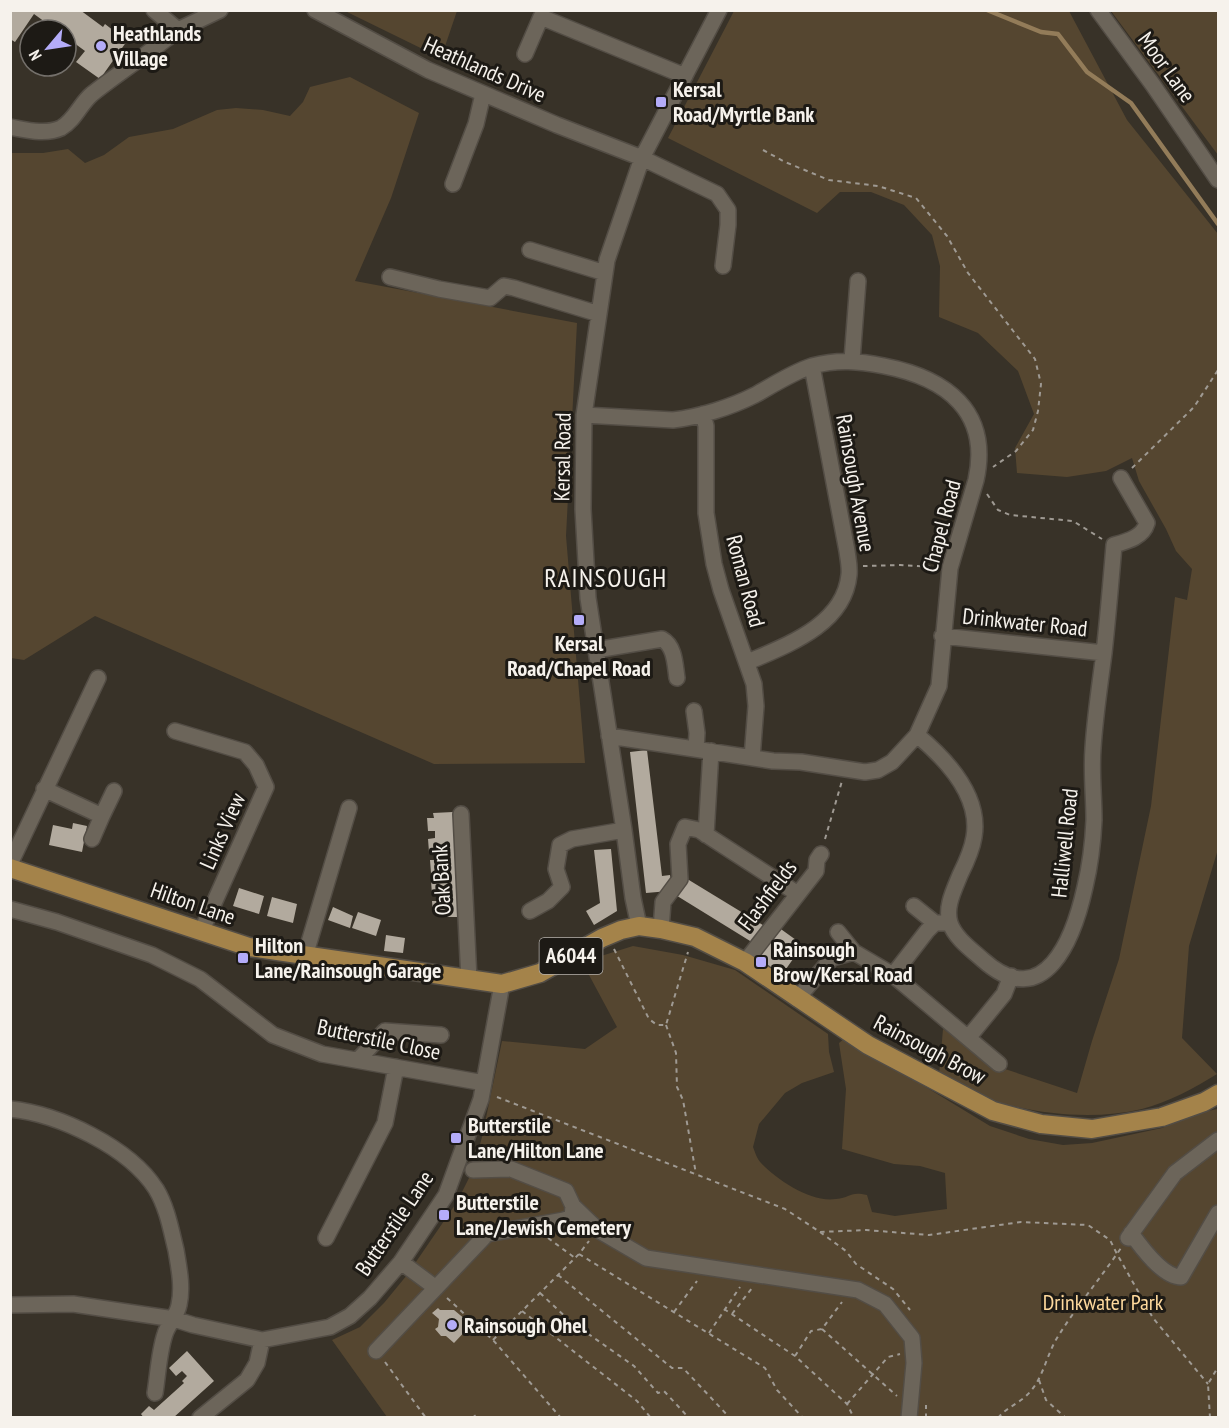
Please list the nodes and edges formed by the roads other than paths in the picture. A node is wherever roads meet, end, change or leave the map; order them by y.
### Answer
1 (154, 10) edge
2 (220, 10) edge
3 (315, 10) edge
4 (719, 10) edge
5 (1098, 10) edge
6 (541, 14) edge
7 (172, 35) junction
8 (525, 54) dead end
9 (685, 76) junction
10 (483, 94) junction
11 (10, 127) edge
12 (642, 158) junction
13 (1218, 180) edge
14 (453, 184) dead end
15 (530, 250) dead end
16 (723, 266) dead end
17 (605, 273) junction
18 (390, 277) dead end
19 (858, 281) dead end
20 (599, 314) junction
21 (852, 360) junction
22 (812, 366) junction
23 (703, 414) junction
24 (584, 415) junction
25 (1121, 478) road end
26 (942, 636) junction
27 (596, 650) junction
28 (1104, 653) junction
29 (748, 662) junction
30 (98, 678) dead end
31 (677, 678) dead end
32 (694, 711) dead end
33 (175, 731) dead end
34 (917, 735) junction
35 (609, 736) junction
36 (704, 750) junction
37 (752, 758) junction
38 (44, 789) junction
39 (114, 791) dead end
40 (349, 808) dead end
41 (460, 814) dead end
42 (102, 816) junction
43 (624, 830) junction
44 (706, 834) junction
45 (92, 839) dead end
46 (821, 854) road end
47 (10, 866) edge
48 (798, 894) junction
49 (914, 906) dead end
50 (10, 909) edge
51 (530, 911) dead end
52 (943, 923) junction
53 (639, 926) junction
54 (661, 929) junction
55 (201, 932) junction
56 (838, 932) dead end
57 (854, 952) junction
58 (305, 956) junction
59 (745, 962) junction
60 (893, 975) junction
61 (1011, 976) junction
62 (469, 980) junction
63 (502, 984) junction
64 (797, 999) junction
65 (441, 1035) dead end
66 (968, 1038) junction
67 (358, 1060) junction
68 (999, 1064) dead end
69 (396, 1067) junction
70 (484, 1083) junction
71 (1218, 1095) edge
72 (10, 1109) edge
73 (1218, 1140) edge
74 (473, 1170) dead end
75 (573, 1206) junction
76 (1218, 1213) edge
77 (326, 1238) dead end
78 (401, 1262) junction
79 (436, 1288) junction
80 (10, 1305) edge
81 (174, 1319) junction
82 (262, 1340) junction
83 (376, 1351) road end
84 (155, 1393) dead end
85 (201, 1418) edge
86 (909, 1418) edge

1 - 7 street
2 - 7 street
3 - 10 street, Heathlands Drive
4 - 9 street, Kersal Road
5 - 13 street, Moor Lane
6 - 8 street
6 - 9 street
7 - 11 street
9 - 12 street, Kersal Road
10 - 12 street, Heathlands Drive
10 - 14 street
12 - 16 street, Heathlands Drive
12 - 17 street, Kersal Road
15 - 17 street
17 - 20 street, Kersal Road
18 - 20 street
19 - 21 street
20 - 24 street, Kersal Road
21 - 22 street, Chapel Road
21 - 26 street, Chapel Road
22 - 23 street, Chapel Road
22 - 29 street, Rainsough Avenue
23 - 24 street, Chapel Road
23 - 29 street, Roman Road
24 - 27 street, Kersal Road
25 - 28 street, Halliwell Road
26 - 28 street, Drinkwater Road
26 - 34 street, Chapel Road
27 - 31 street
27 - 35 street, Kersal Road
28 - 61 street, Halliwell Road
29 - 37 street, Roman Road
30 - 38 street
32 - 36 street
33 - 55 street, Links View
34 - 37 street, Chapel Road
34 - 52 street
35 - 36 street, Chapel Road
35 - 43 street, Kersal Road
36 - 37 street, Chapel Road
36 - 44 street
38 - 42 street
38 - 47 street
39 - 42 street
40 - 58 street
41 - 62 street, Oak Bank
42 - 45 street
43 - 51 street
43 - 53 street, Kersal Road
44 - 48 street
44 - 54 street
46 - 48 street, Flashfields
47 - 55 main road, Hilton Lane / A6044
48 - 59 street, Flashfields
49 - 52 street
50 - 67 street, Butterstile Close
52 - 60 street
52 - 61 street
53 - 54 main road, Rainsough Brow
53 - 63 main road, Hilton Lane / A6044
54 - 59 main road, Rainsough Brow
55 - 58 main road, Hilton Lane / A6044
56 - 57 street
57 - 60 street
57 - 64 street
58 - 62 main road, Hilton Lane / A6044
59 - 64 main road, Rainsough Brow
60 - 66 street
61 - 66 street
62 - 63 main road, Hilton Lane / A6044
63 - 70 street, Butterstile Lane
64 - 71 main road, Rainsough Brow
65 - 67 street
66 - 68 street
67 - 69 street, Butterstile Close
69 - 70 street, Butterstile Close
69 - 77 street
70 - 78 street, Butterstile Lane
72 - 81 street
73 - 76 street
74 - 75 street
75 - 79 street
75 - 86 street
78 - 79 street
78 - 82 street, Butterstile Lane
79 - 83 street
80 - 81 street, Butterstile Lane
81 - 82 street, Butterstile Lane
81 - 84 street
82 - 85 street

